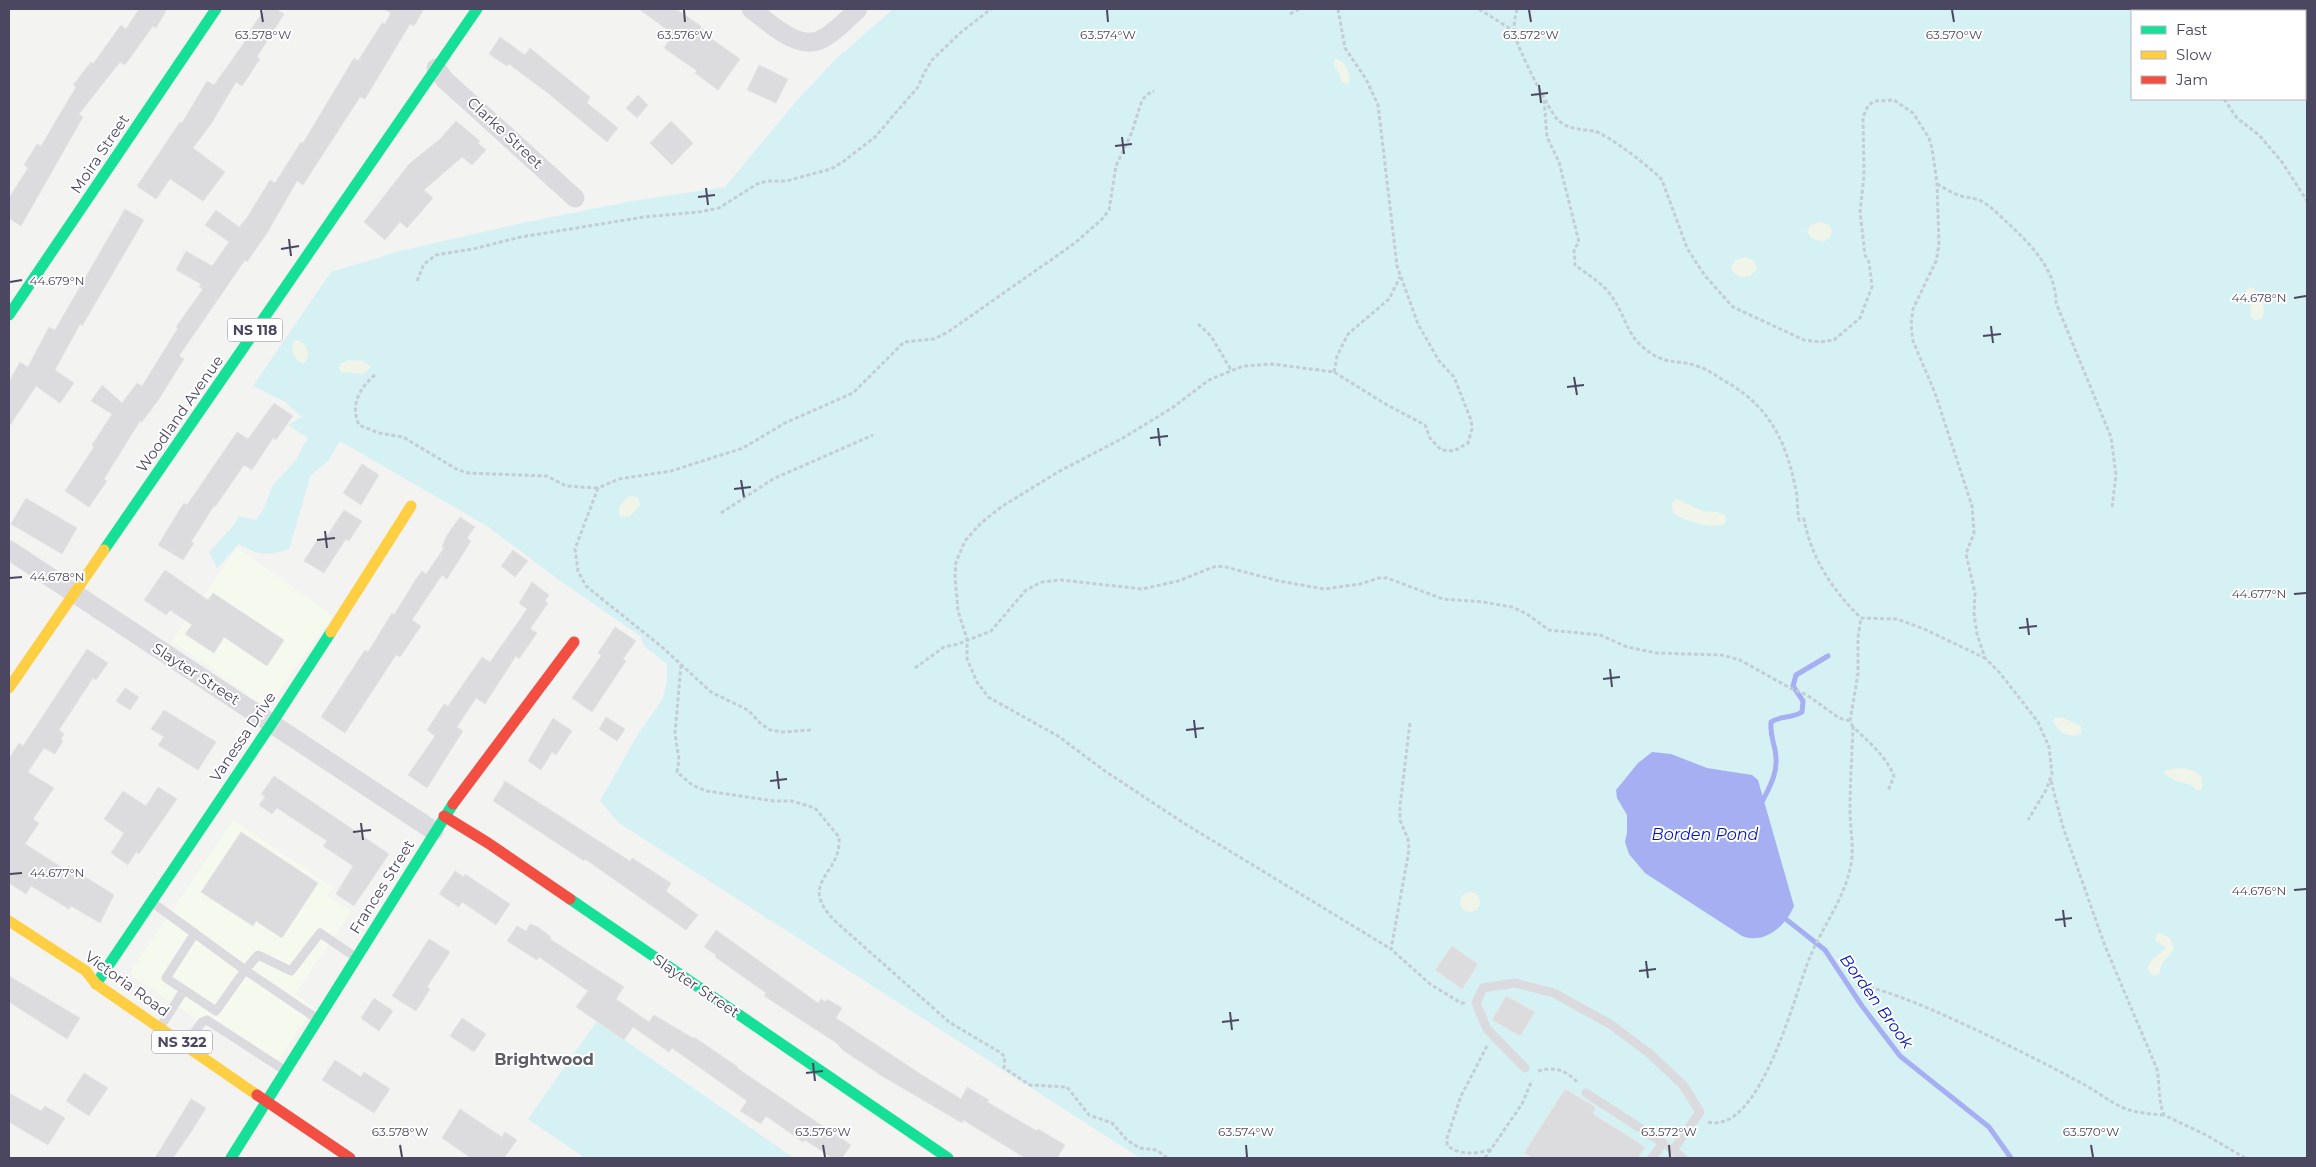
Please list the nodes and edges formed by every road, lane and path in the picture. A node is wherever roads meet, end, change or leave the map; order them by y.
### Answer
1 (216, 9) edge
2 (477, 9) edge
3 (751, 9) edge
4 (858, 9) edge
5 (991, 9) edge
6 (1299, 9) edge
7 (1338, 9) edge
8 (1479, 9) edge
9 (1517, 9) edge
10 (1290, 14) dead end
11 (1515, 31) junction
12 (436, 68) junction
13 (1154, 91) dead end
14 (1544, 100) junction
15 (2225, 100) edge
16 (1937, 183) junction
17 (575, 198) dead end
18 (2307, 201) edge
19 (1400, 276) junction
20 (418, 281) dead end
21 (9, 315) edge
22 (1198, 324) dead end
23 (1231, 370) junction
24 (1334, 372) junction
25 (375, 376) dead end
26 (873, 435) dead end
27 (598, 488) junction
28 (411, 506) dead end
29 (2112, 508) dead end
30 (721, 513) dead end
31 (9, 550) edge
32 (74, 592) junction
33 (1861, 618) junction
34 (967, 639) junction
35 (574, 642) dead end
36 (1985, 658) junction
37 (681, 664) junction
38 (915, 668) dead end
39 (9, 688) edge
40 (1850, 721) junction
41 (272, 723) junction
42 (1410, 723) dead end
43 (1853, 727) junction
44 (811, 730) dead end
45 (2050, 781) junction
46 (1888, 791) dead end
47 (2028, 820) dead end
48 (439, 823) junction
49 (151, 901) junction
50 (9, 921) edge
51 (195, 933) junction
52 (1392, 949) junction
53 (356, 958) junction
54 (245, 970) junction
55 (96, 984) junction
56 (1857, 987) dead end
57 (184, 990) junction
58 (1476, 1003) junction
59 (318, 1019) junction
60 (160, 1027) junction
61 (1492, 1035) junction
62 (186, 1045) junction
63 (1526, 1068) dead end
64 (287, 1071) junction
65 (1586, 1093) joint
66 (267, 1102) junction
67 (2164, 1115) junction
68 (1695, 1118) junction
69 (1663, 1143) junction
70 (1492, 1149) junction
71 (1673, 1150) junction
72 (231, 1158) edge
73 (350, 1158) edge
74 (948, 1158) edge
75 (1167, 1158) edge
76 (1485, 1158) edge
77 (1652, 1158) edge
78 (1683, 1158) edge
79 (2245, 1158) edge

1 - 21 street, Moira Street
2 - 12 street, Woodland Avenue / NS 118
3 - 4 street
5 - 20 path
6 - 10 path
7 - 19 path
8 - 11 path
9 - 11 path
11 - 14 path
12 - 17 street, Clarke Street
12 - 32 street, Woodland Avenue / NS 118
13 - 27 path
14 - 16 path
14 - 33 path
15 - 18 path
16 - 29 path
16 - 36 path
19 - 24 path
19 - 24 path
22 - 23 path
23 - 24 path
23 - 34 path
25 - 27 path
26 - 30 path
27 - 37 path
28 - 41 street, Vanessa Drive
31 - 32 street, Slayter Street
32 - 39 street, Woodland Avenue / NS 118
32 - 41 street, Slayter Street
33 - 36 path
33 - 40 path
34 - 38 path
34 - 40 path
34 - 52 path
35 - 48 street, Frances Street
36 - 45 path
37 - 44 path
37 - 75 path
40 - 43 path
41 - 48 street, Slayter Street
41 - 49 street, Vanessa Drive
42 - 52 path
43 - 46 path
43 - 68 path
45 - 47 path
45 - 67 path
48 - 53 street, Frances Street
48 - 74 street, Slayter Street
49 - 51 lane
49 - 55 street, Vanessa Drive
50 - 55 street, Victoria Road / NS 322
51 - 54 lane
51 - 57 lane
52 - 58 path
53 - 54 lane
53 - 59 street, Frances Street
54 - 57 lane
54 - 59 lane
55 - 60 street, Victoria Road / NS 322
56 - 67 path
57 - 60 lane
58 - 61 lane
58 - 68 lane
59 - 64 street, Frances Street
60 - 62 street, Victoria Road / NS 322
61 - 63 lane
61 - 70 path
62 - 64 lane
62 - 66 street, Victoria Road / NS 322
64 - 66 street, Frances Street
65 - 69 lane
65 - 70 path
66 - 72 street, Frances Street
66 - 73 street, Victoria Road / NS 322
67 - 79 path
68 - 71 lane
69 - 71 lane
69 - 77 lane
70 - 76 path
71 - 78 lane

